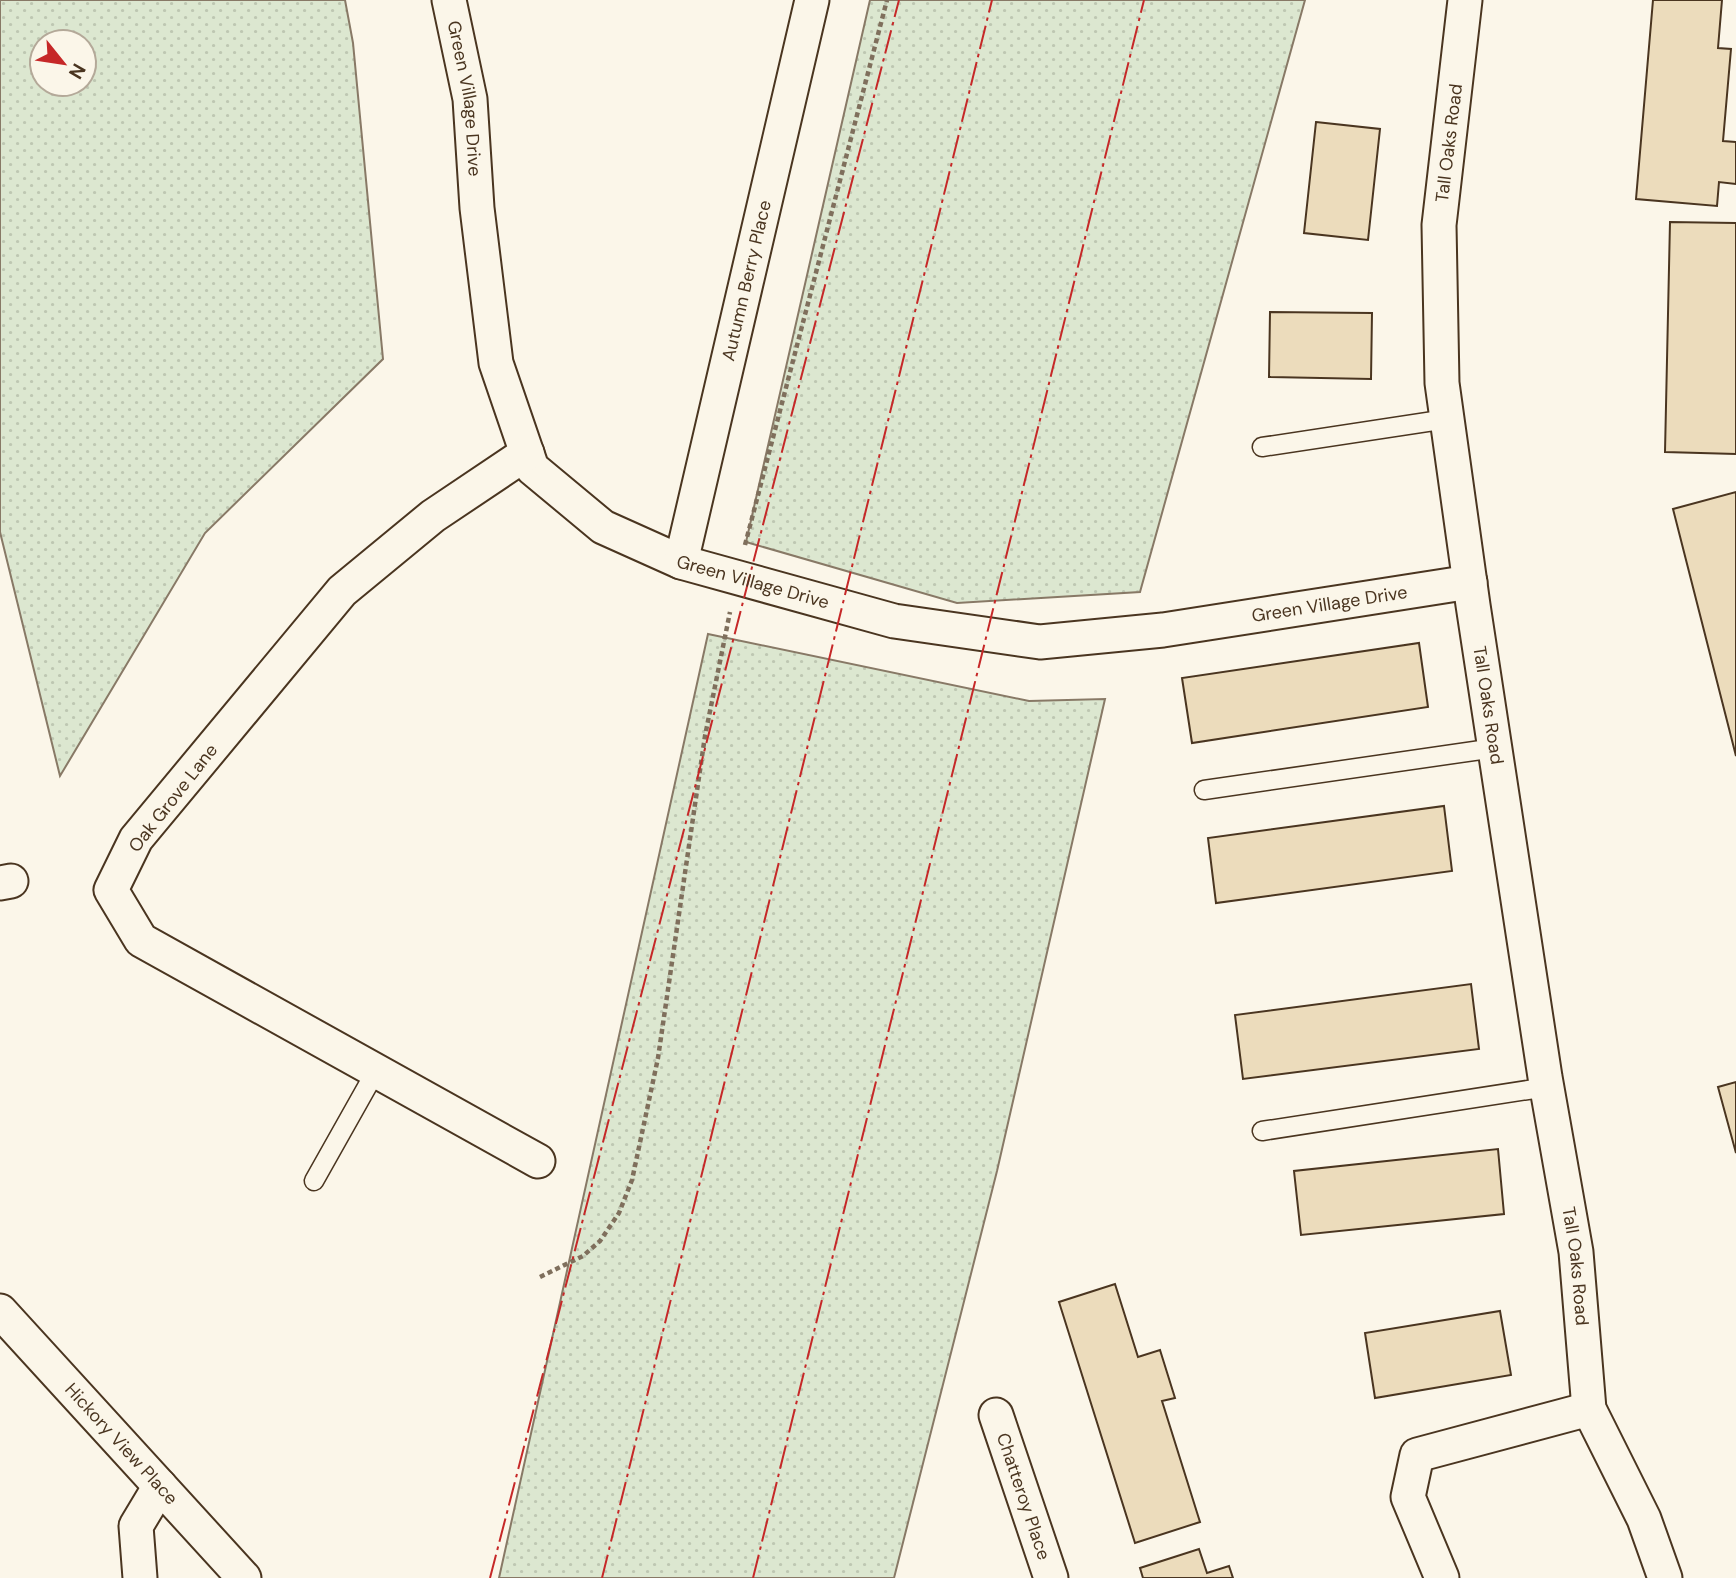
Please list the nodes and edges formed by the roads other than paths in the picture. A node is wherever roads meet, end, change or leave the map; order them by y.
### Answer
1 (449, 0) edge
2 (812, 0) edge
3 (1465, 0) edge
4 (1447, 419) junction
5 (1262, 447) dead end
6 (527, 453) junction
7 (681, 562) junction
8 (1469, 582) junction
9 (1495, 748) junction
10 (1204, 790) dead end
11 (377, 1069) junction
12 (1547, 1087) junction
13 (1262, 1131) dead end
14 (538, 1161) dead end
15 (314, 1181) dead end
16 (0, 1311) edge
17 (1589, 1409) junction
18 (996, 1415) dead end
19 (160, 1486) junction
20 (140, 1578) edge
21 (244, 1578) edge
22 (1051, 1578) edge
23 (1442, 1578) edge
24 (1665, 1578) edge

1 - 6 street, Green Village Drive
2 - 7 street, Autumn Berry Place
3 - 4 street, Tall Oaks Road
4 - 5 lane
4 - 8 street, Tall Oaks Road
6 - 7 street, Green Village Drive
6 - 11 street, Oak Grove Lane
7 - 8 street, Green Village Drive
8 - 9 street, Tall Oaks Road
9 - 10 lane
9 - 12 street, Tall Oaks Road
11 - 14 street, Oak Grove Lane
11 - 15 lane
12 - 13 lane
12 - 17 street, Tall Oaks Road
16 - 19 street, Hickory View Place
17 - 23 street
17 - 24 street, Tall Oaks Road
18 - 22 street, Chatteroy Place
19 - 20 street
19 - 21 street, Hickory View Place

